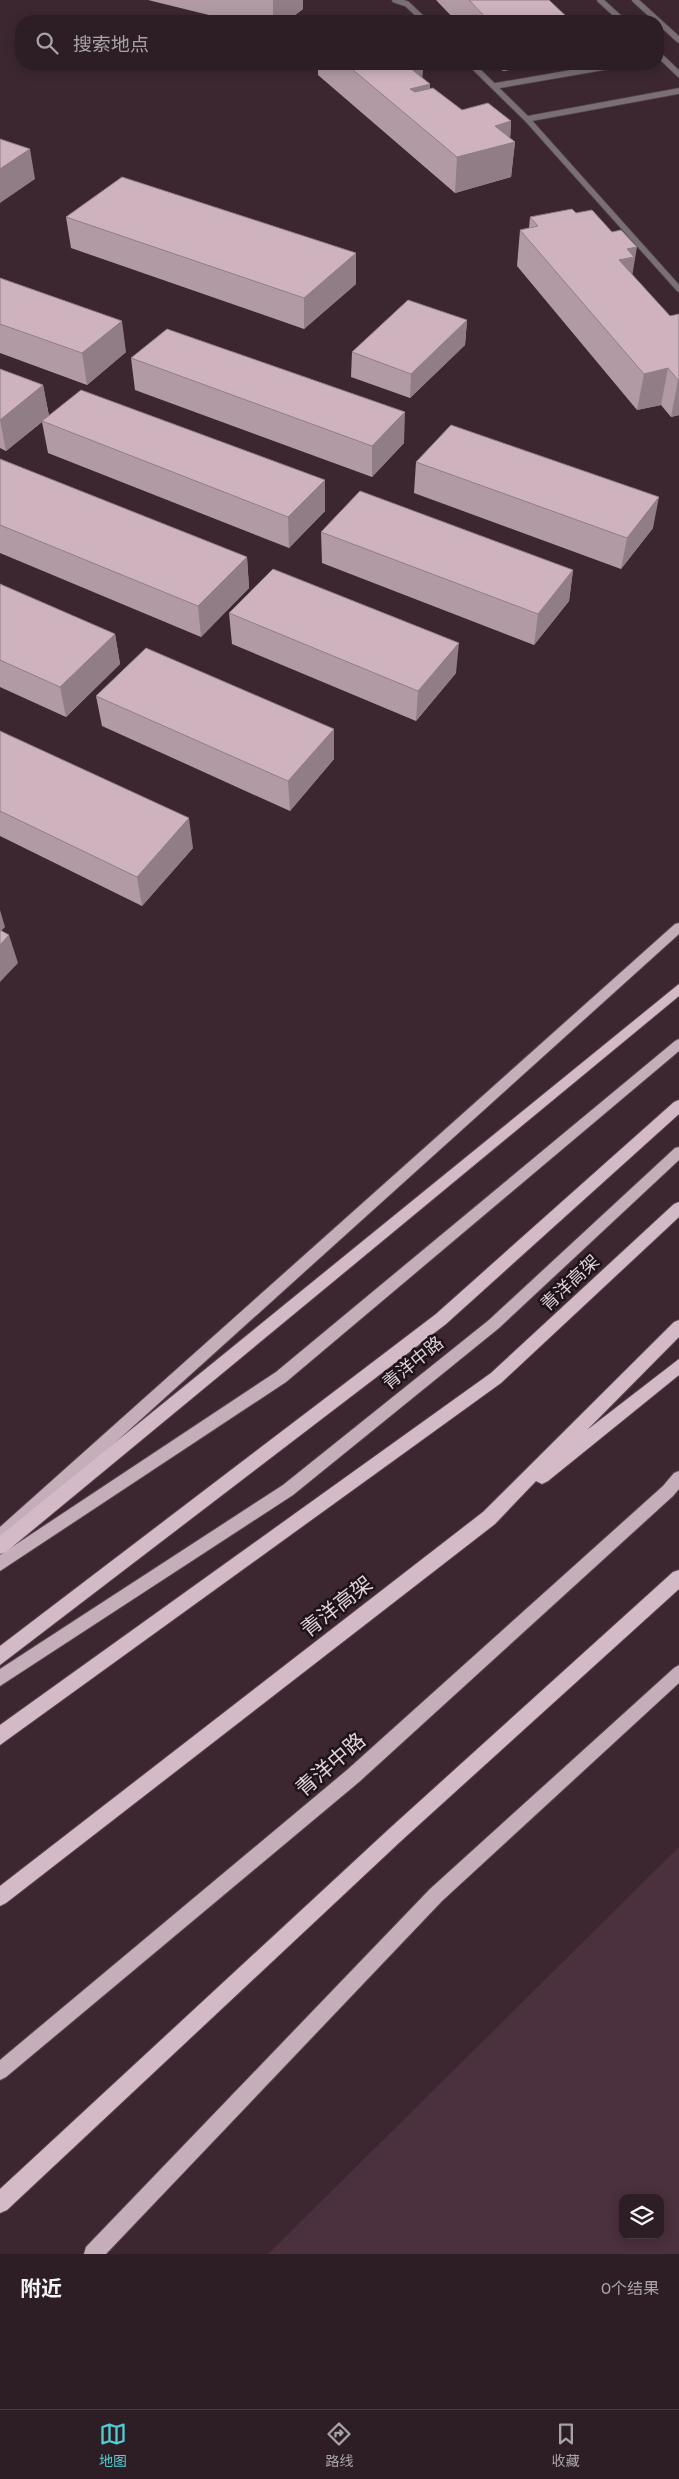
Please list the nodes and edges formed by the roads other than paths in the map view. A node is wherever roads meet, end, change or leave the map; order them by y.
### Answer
1 (396, 0) edge
2 (600, 0) edge
3 (635, 0) edge
4 (419, 15) edge
5 (616, 15) edge
6 (652, 15) edge
7 (664, 26) edge
8 (679, 40) edge
9 (664, 60) edge
10 (478, 70) edge
11 (587, 70) edge
12 (679, 74) edge
13 (495, 86) junction
14 (679, 91) edge
15 (527, 119) junction
16 (679, 288) edge
17 (679, 926) edge
18 (679, 989) edge
19 (679, 1044) edge
20 (679, 1106) edge
21 (679, 1152) edge
22 (679, 1208) edge
23 (679, 1327) edge
24 (679, 1366) edge
25 (679, 1478) edge
26 (489, 1518) junction
27 (0, 1537) edge
28 (0, 1546) edge
29 (0, 1564) edge
30 (679, 1578) edge
31 (0, 1657) edge
32 (679, 1673) edge
33 (0, 1678) edge
34 (0, 1736) edge
35 (0, 1897) edge
36 (0, 2071) edge
37 (0, 2203) edge
38 (93, 2254) edge

1 - 4 street
2 - 5 street
3 - 6 street
7 - 8 street
9 - 12 street
10 - 13 street
11 - 13 street
13 - 15 street
14 - 15 street
15 - 16 street
17 - 27 main road
18 - 28 highway
19 - 29 main road
20 - 31 highway
21 - 33 main road, 青洋中路
22 - 34 highway, 青洋高架
23 - 26 highway, 青洋高架
24 - 26 highway
25 - 36 main road, 青洋中路
26 - 35 highway, 青洋高架
30 - 37 highway
32 - 38 main road

